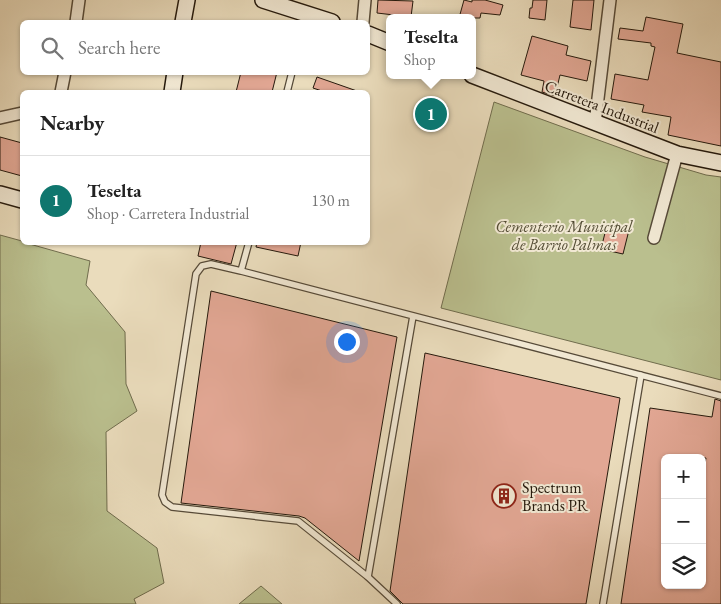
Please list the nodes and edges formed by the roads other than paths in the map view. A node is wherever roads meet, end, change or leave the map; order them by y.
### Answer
1 (79, 0) edge
2 (187, 0) edge
3 (263, 0) edge
4 (365, 0) edge
5 (610, 0) edge
6 (306, 18) edge
7 (76, 20) edge
8 (183, 20) edge
9 (319, 20) edge
10 (363, 20) edge
11 (370, 35) edge
12 (386, 41) edge
13 (64, 75) edge
14 (175, 75) edge
15 (291, 75) edge
16 (476, 77) edge
17 (61, 90) edge
18 (172, 90) edge
19 (288, 90) edge
20 (20, 113) edge
21 (0, 118) edge
22 (595, 123) junction
23 (677, 154) junction
24 (721, 163) edge
25 (0, 194) edge
26 (20, 199) edge
27 (654, 238) dead end
28 (248, 245) edge
29 (242, 271) junction
30 (413, 316) junction
31 (641, 375) junction
32 (721, 396) edge
33 (368, 578) junction
34 (397, 604) edge
35 (603, 604) edge

1 - 7 street
2 - 8 street
3 - 6 street
4 - 10 street
5 - 22 street
6 - 9 street
11 - 12 street
13 - 17 street
14 - 18 street
15 - 19 lane
16 - 22 street, Carretera Industrial
20 - 21 street
22 - 23 street, Carretera Industrial
23 - 24 street, Carretera Industrial
23 - 27 street
25 - 26 street
28 - 29 lane
29 - 30 lane
29 - 33 lane
30 - 31 lane
30 - 33 lane
31 - 32 lane
31 - 35 lane
33 - 34 lane

